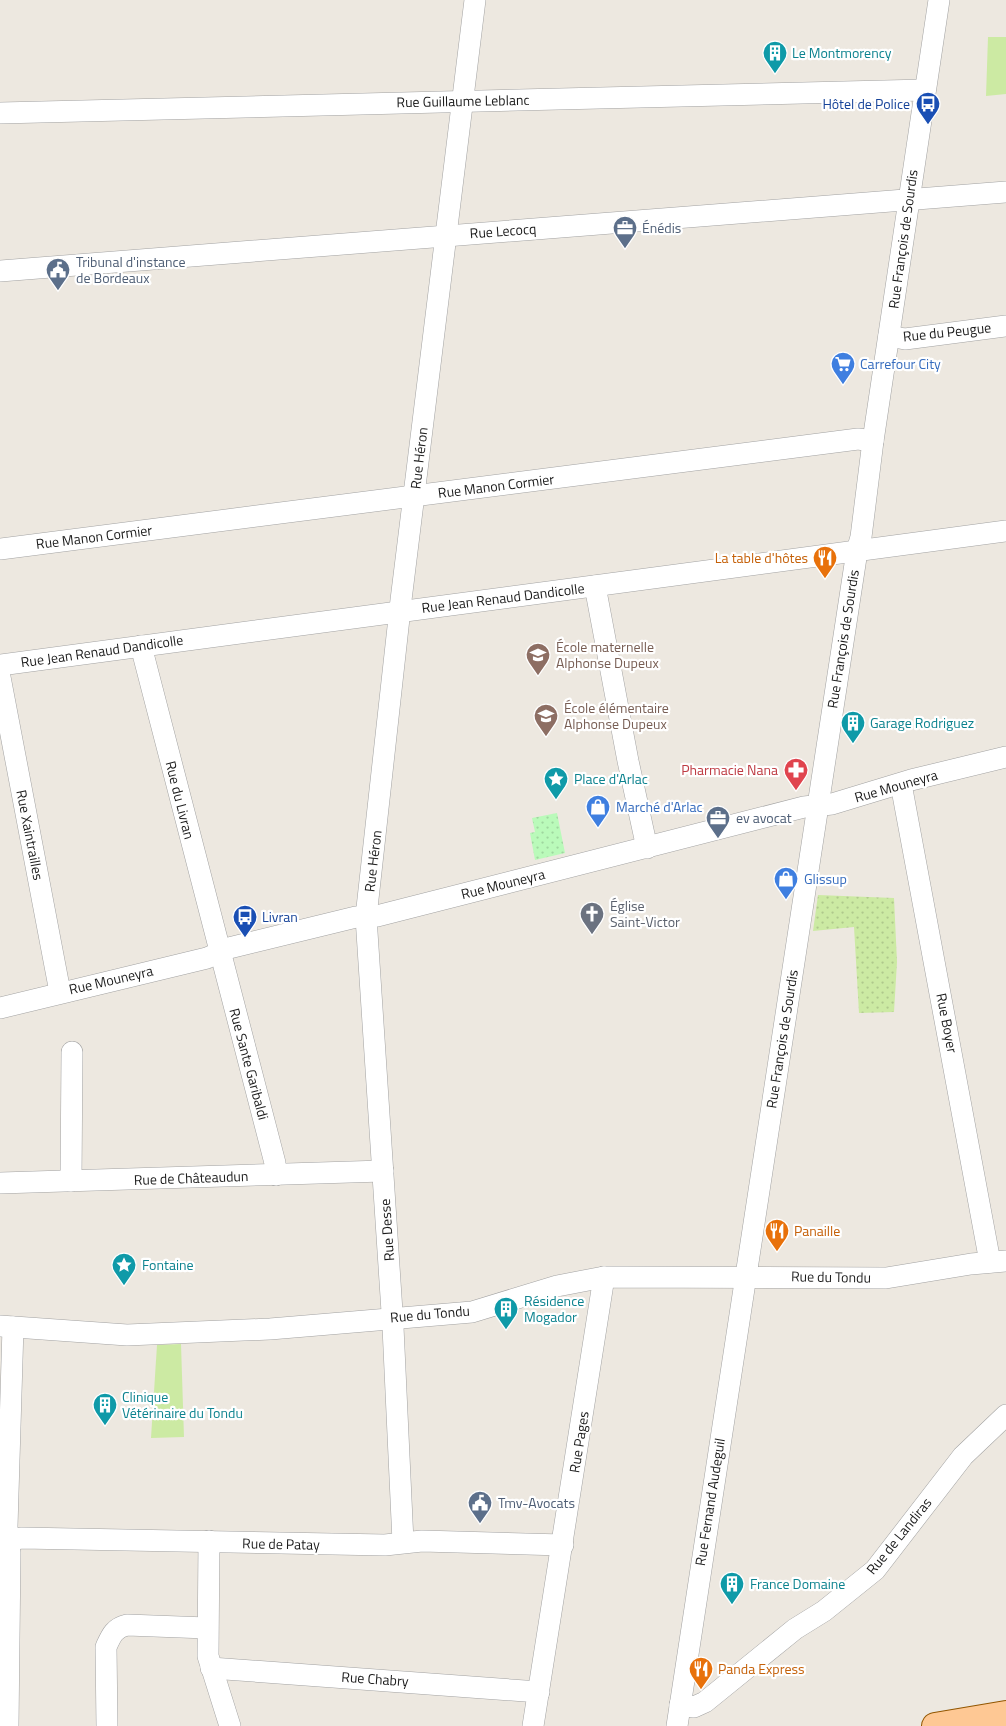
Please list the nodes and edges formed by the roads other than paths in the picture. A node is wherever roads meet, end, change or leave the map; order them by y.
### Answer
1 (475, 0) edge
2 (939, 0) edge
3 (926, 90) junction
4 (462, 101) junction
5 (0, 113) edge
6 (1006, 192) edge
7 (909, 200) junction
8 (446, 236) junction
9 (0, 271) edge
10 (1006, 326) edge
11 (889, 336) junction
12 (873, 441) junction
13 (414, 496) junction
14 (1006, 531) edge
15 (0, 550) edge
16 (857, 551) junction
17 (596, 586) junction
18 (400, 611) junction
19 (141, 646) junction
20 (0, 665) edge
21 (0, 677) edge
22 (1006, 757) edge
23 (901, 784) junction
24 (818, 806) junction
25 (646, 848) junction
26 (366, 917) junction
27 (219, 953) junction
28 (60, 992) junction
29 (0, 1008) edge
30 (72, 1052) dead end
31 (383, 1170) junction
32 (276, 1175) junction
33 (72, 1181) junction
34 (0, 1183) edge
35 (998, 1262) edge
36 (604, 1276) junction
37 (745, 1277) junction
38 (392, 1318) junction
39 (6, 1327) edge
40 (1006, 1415) edge
41 (4, 1540) edge
42 (209, 1541) junction
43 (402, 1542) junction
44 (563, 1545) junction
45 (208, 1628) junction
46 (211, 1668) junction
47 (538, 1692) junction
48 (680, 1705) junction
49 (1006, 1714) edge
50 (8, 1726) edge
51 (107, 1726) edge
52 (230, 1726) edge
53 (533, 1726) edge
54 (677, 1726) edge
55 (935, 1726) edge

1 - 4 street, Rue Héron
2 - 3 street, Rue François de Sourdis
3 - 4 street, Rue Guillaume Leblanc
3 - 7 street, Rue François de Sourdis
4 - 5 street, Rue Guillaume Leblanc
4 - 8 street, Rue Héron
6 - 7 street, Rue Lecocq
7 - 8 street, Rue Lecocq
7 - 11 street, Rue François de Sourdis
8 - 9 street, Rue Lecocq
8 - 13 street, Rue Héron
10 - 11 street, Rue du Peugue
11 - 12 street, Rue François de Sourdis
12 - 13 street, Rue Manon Cormier
12 - 16 street, Rue François de Sourdis
13 - 15 street, Rue Manon Cormier
13 - 18 street, Rue Héron
14 - 16 street, Rue Jean Renaud Dandicolle
16 - 17 street, Rue Jean Renaud Dandicolle
16 - 24 street, Rue François de Sourdis
17 - 18 street, Rue Jean Renaud Dandicolle
17 - 25 street
18 - 19 street, Rue Jean Renaud Dandicolle
18 - 26 street, Rue Héron
19 - 20 street, Rue Jean Renaud Dandicolle
19 - 27 street, Rue du Livran
21 - 28 street, Rue Xaintrailles
22 - 23 street, Rue Mouneyra
23 - 24 street, Rue Mouneyra
23 - 35 street, Rue Boyer
24 - 25 street, Rue Mouneyra
24 - 37 street, Rue François de Sourdis
25 - 26 street, Rue Mouneyra
26 - 27 street, Rue Mouneyra
26 - 31 street, Rue Desse
27 - 28 street, Rue Mouneyra
27 - 32 street, Rue Sante Garibaldi
28 - 29 street, Rue Mouneyra
30 - 33 street
31 - 32 street, Rue de Châteaudun
31 - 38 street, Rue Desse
32 - 33 street, Rue de Châteaudun
33 - 34 street, Rue de Châteaudun
35 - 37 street, Rue du Tondu
36 - 37 street, Rue du Tondu
36 - 38 street, Rue du Tondu
36 - 44 street, Rue Pages
37 - 48 street, Rue Fernand Audeguil
38 - 39 street, Rue du Tondu
38 - 43 street, Rue Desse
39 - 41 street
40 - 48 street, Rue de Landiras
41 - 42 street, Rue de Patay
41 - 50 street
42 - 43 street, Rue de Patay
42 - 45 street
43 - 44 street, Rue de Patay
44 - 47 street, Rue Pages
45 - 46 street
45 - 51 street
46 - 47 street, Rue Chabry
46 - 52 street
47 - 53 street, Rue Pages
48 - 54 street, Rue Fernand Audeguil
49 - 55 main road

